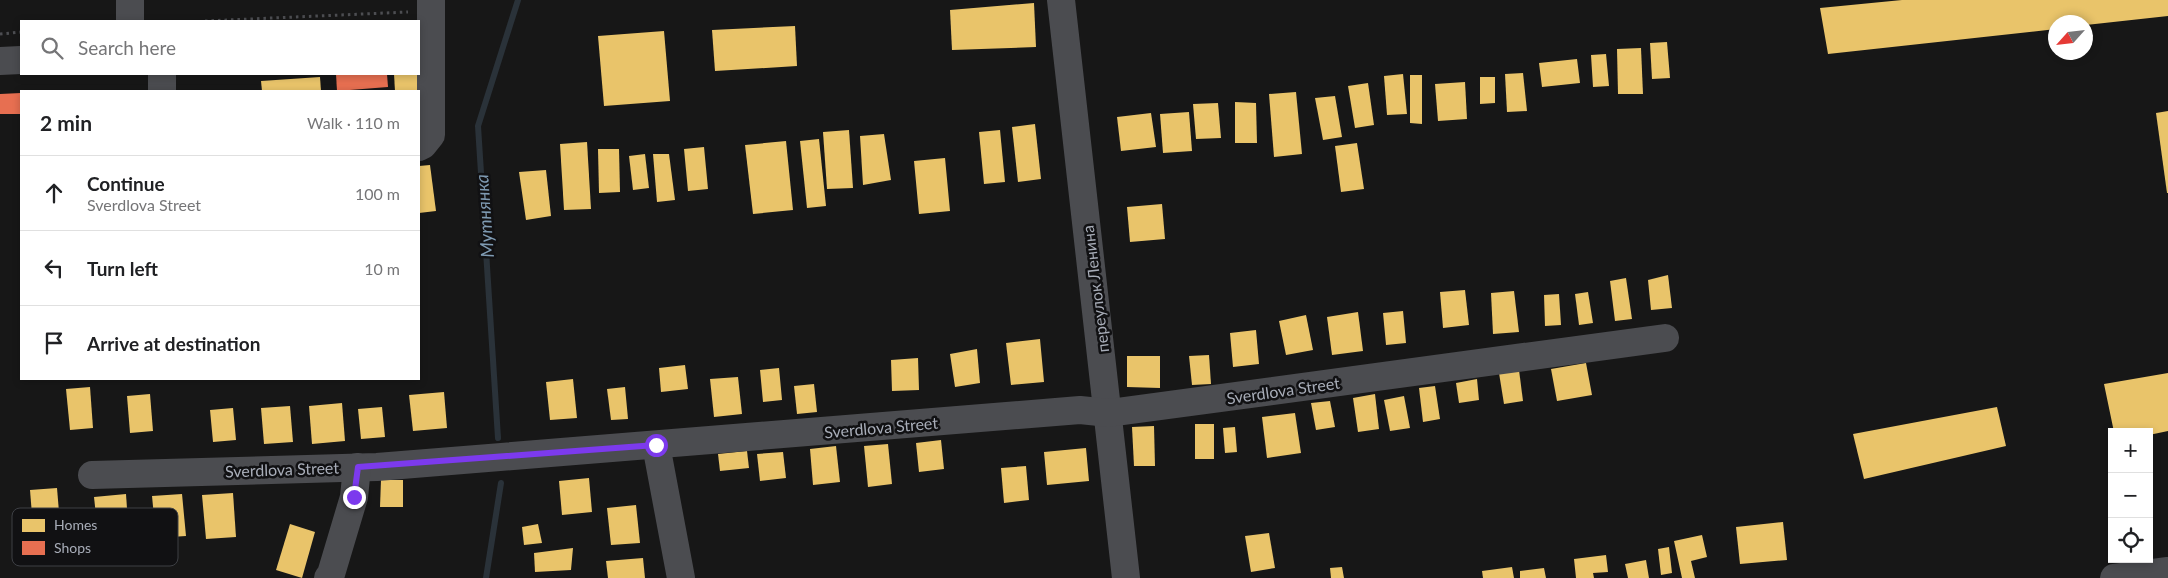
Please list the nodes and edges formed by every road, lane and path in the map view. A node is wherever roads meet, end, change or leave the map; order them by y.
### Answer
1 (130, 0) edge
2 (1062, 0) edge
3 (431, 6) edge
4 (130, 20) edge
5 (220, 20) edge
6 (20, 32) edge
7 (0, 34) edge
8 (0, 60) edge
9 (20, 60) edge
10 (162, 75) edge
11 (162, 90) edge
12 (420, 147) edge
13 (1665, 338) dead end
14 (1109, 414) junction
15 (656, 445) junction
16 (358, 467) junction
17 (92, 475) dead end
18 (2168, 571) edge
19 (328, 578) edge
20 (681, 578) edge
21 (1126, 578) edge
22 (2114, 578) edge

1 - 4 street
2 - 14 street, переулок Ленина
3 - 5 path
3 - 12 street
6 - 7 path
8 - 9 street
10 - 11 street
13 - 14 street, Sverdlova Street
14 - 15 street, Sverdlova Street
14 - 21 street, переулок Ленина
15 - 16 street, Sverdlova Street
15 - 20 street
16 - 17 street, Sverdlova Street
16 - 19 street
18 - 22 street

